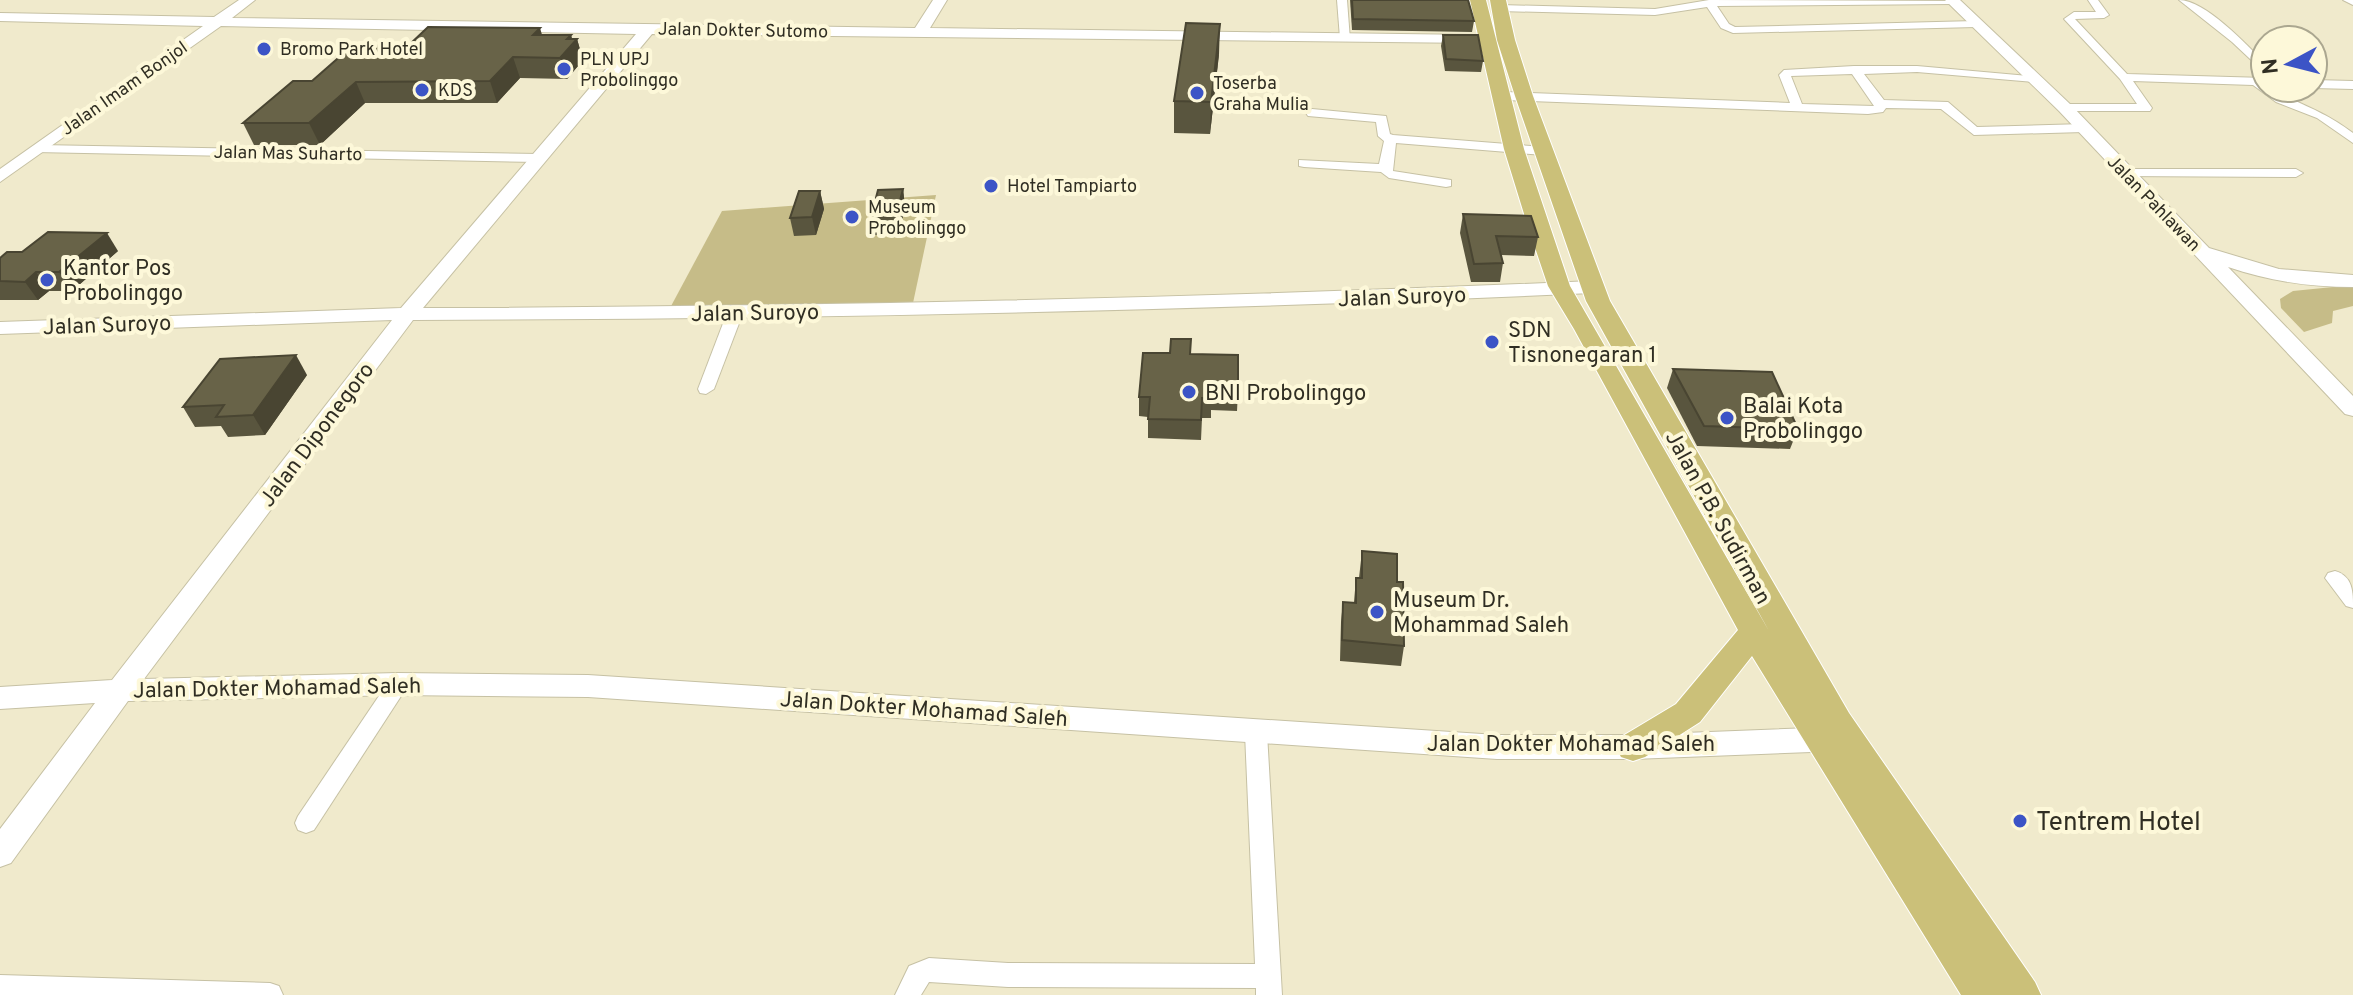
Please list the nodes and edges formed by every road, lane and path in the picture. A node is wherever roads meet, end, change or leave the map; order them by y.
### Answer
1 (248, 0) edge
2 (940, 0) edge
3 (1342, 0) edge
4 (1478, 0) edge
5 (2093, 0) edge
6 (2184, 0) edge
7 (1953, 1) edge
8 (1710, 3) junction
9 (1499, 4) edge
10 (1779, 15) junction
11 (0, 17) edge
12 (217, 22) junction
13 (1976, 24) junction
14 (648, 29) junction
15 (921, 31) junction
16 (1346, 38) junction
17 (1486, 39) junction
18 (2249, 53) edge
19 (1854, 69) junction
20 (2124, 77) junction
21 (2035, 79) junction
22 (2249, 82) edge
23 (2329, 84) edge
24 (2353, 85) edge
25 (1504, 96) junction
26 (1524, 96) junction
27 (1881, 104) junction
28 (2293, 104) edge
29 (1798, 108) junction
30 (2065, 108) junction
31 (1312, 113) dead end
32 (2084, 128) junction
33 (1391, 139) junction
34 (2353, 139) edge
35 (39, 149) junction
36 (1514, 149) junction
37 (1544, 151) junction
38 (538, 158) junction
39 (1304, 163) dead end
40 (1385, 168) junction
41 (2124, 173) junction
42 (2296, 173) dead end
43 (0, 177) edge
44 (1446, 183) dead end
45 (2199, 249) junction
46 (2345, 281) edge
47 (1562, 293) junction
48 (1595, 294) junction
49 (2256, 306) junction
50 (735, 313) junction
51 (406, 315) junction
52 (0, 328) edge
53 (706, 389) dead end
54 (2353, 409) edge
55 (1647, 414) junction
56 (2335, 578) dead end
57 (2353, 601) edge
58 (1754, 632) junction
59 (398, 684) junction
60 (120, 690) junction
61 (0, 698) edge
62 (1256, 733) junction
63 (1834, 740) junction
64 (1633, 747) junction
65 (306, 823) dead end
66 (0, 853) edge
67 (1007, 985) edge
68 (1269, 986) edge
69 (0, 987) edge
70 (270, 995) edge
71 (908, 995) edge
72 (1983, 995) edge
73 (2021, 995) edge

1 - 12 main road, Jalan Imam Bonjol
2 - 15 main road
3 - 16 street
4 - 17 main road, Jalan P.B. Sudirman
5 - 20 street
6 - 18 street
7 - 10 street
7 - 13 main road, Jalan Pahlawan
8 - 9 street
8 - 10 street
8 - 10 street
9 - 26 main road, Jalan P.B. Sudirman
10 - 13 street
11 - 12 main road, Jalan Dokter Sutomo
12 - 14 main road, Jalan Dokter Sutomo
12 - 35 main road, Jalan Imam Bonjol
13 - 21 main road, Jalan Pahlawan
14 - 15 main road, Jalan Dokter Sutomo
14 - 38 main road, Jalan Diponegoro
15 - 16 main road, Jalan Dokter Sutomo
16 - 17 main road, Jalan Dokter Sutomo
17 - 25 main road, Jalan P.B. Sudirman
19 - 21 street
19 - 27 street
19 - 29 street
20 - 22 street
20 - 30 street
21 - 30 main road, Jalan Pahlawan
23 - 24 street
25 - 26 street
25 - 36 main road, Jalan P.B. Sudirman
26 - 29 street
26 - 37 main road, Jalan P.B. Sudirman
27 - 29 street
27 - 32 street
28 - 34 street
30 - 32 main road, Jalan Pahlawan
31 - 33 street
32 - 41 main road, Jalan Pahlawan
33 - 36 street
33 - 40 street
35 - 38 street, Jalan Mas Suharto
35 - 43 main road, Jalan Imam Bonjol
36 - 37 street
36 - 47 main road, Jalan P.B. Sudirman
37 - 48 main road, Jalan P.B. Sudirman
38 - 51 main road, Jalan Diponegoro
39 - 40 street
40 - 44 street
41 - 42 street
41 - 45 main road, Jalan Pahlawan
45 - 46 main road
45 - 49 main road, Jalan Pahlawan
46 - 49 main road
47 - 48 main road, Jalan Suroyo
47 - 50 main road, Jalan Suroyo
47 - 55 main road, Jalan P.B. Sudirman
48 - 55 main road, Jalan P.B. Sudirman
49 - 54 main road, Jalan Pahlawan
50 - 51 main road, Jalan Suroyo
50 - 53 street
51 - 52 main road, Jalan Suroyo
51 - 60 main road, Jalan Diponegoro
55 - 58 main road, Jalan P.B. Sudirman
55 - 63 main road, Jalan P.B. Sudirman
56 - 57 street
58 - 63 main road, Jalan P.B. Sudirman
58 - 64 main road
59 - 60 main road, Jalan Dokter Mohamad Saleh
59 - 62 main road, Jalan Dokter Mohamad Saleh
59 - 65 street
60 - 61 main road, Jalan Dokter Mohamad Saleh
60 - 66 main road, Jalan Diponegoro
62 - 64 main road, Jalan Dokter Mohamad Saleh
62 - 68 street
63 - 64 main road, Jalan Dokter Mohamad Saleh
63 - 72 main road, Jalan P.B. Sudirman
63 - 73 main road, Jalan P.B. Sudirman
67 - 68 street
67 - 71 street
69 - 70 street

